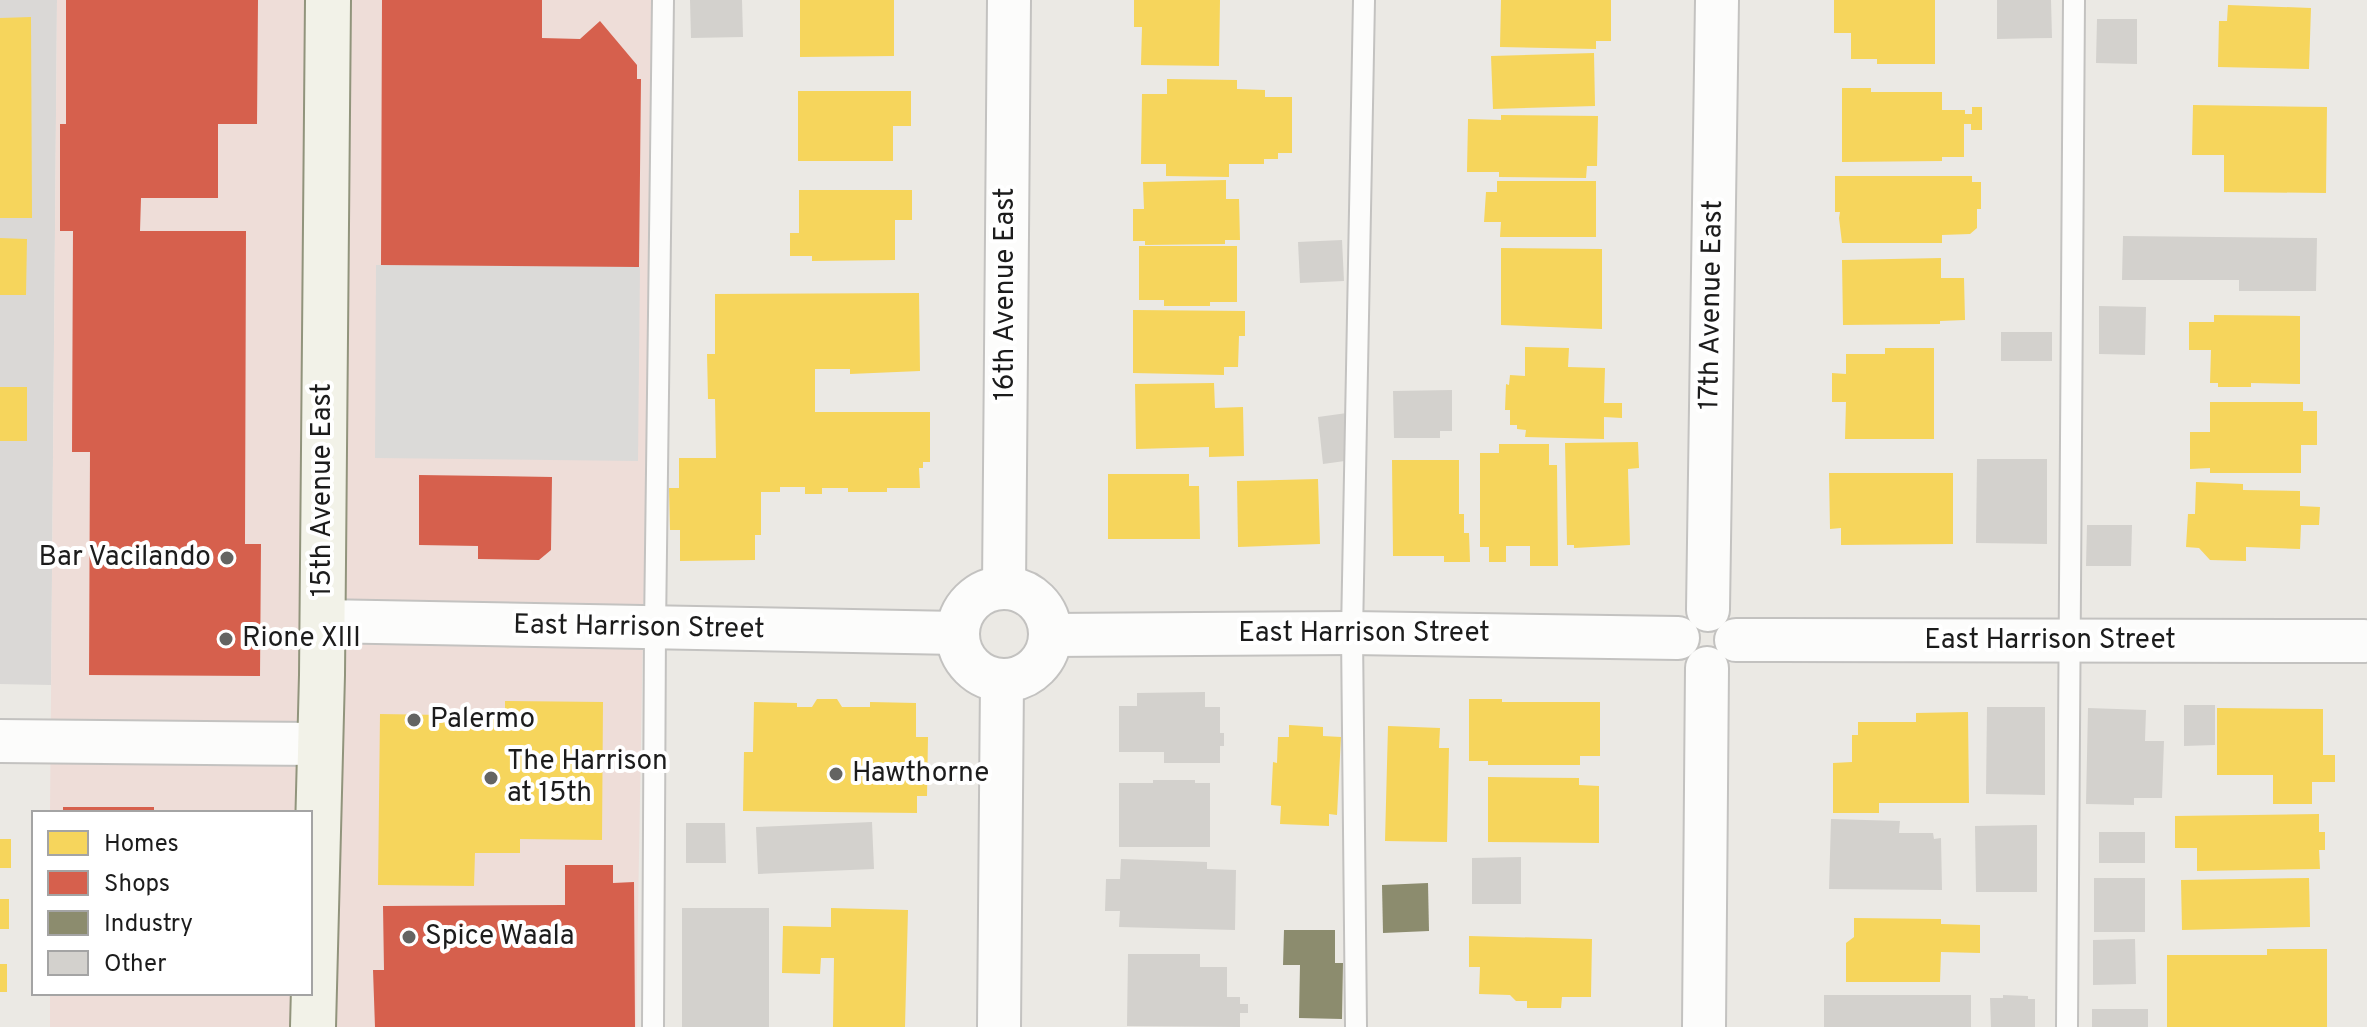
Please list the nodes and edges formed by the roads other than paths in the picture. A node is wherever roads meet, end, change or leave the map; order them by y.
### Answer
1 (328, 0) edge
2 (663, 0) edge
3 (1009, 0) edge
4 (1364, 0) edge
5 (1717, 0) edge
6 (2074, 0) edge
7 (1004, 588) junction
8 (322, 621) junction
9 (1693, 624) junction
10 (655, 629) junction
11 (957, 633) junction
12 (1352, 633) junction
13 (1050, 635) junction
14 (2068, 640) junction
15 (2366, 644) edge
16 (1721, 654) junction
17 (1002, 681) junction
18 (0, 741) edge
19 (320, 744) junction
20 (313, 1027) edge
21 (653, 1027) edge
22 (999, 1027) edge
23 (1356, 1027) edge
24 (1704, 1027) edge
25 (2067, 1027) edge

1 - 8 street, 15th Avenue East
2 - 10 lane
3 - 7 street, 16th Avenue East
4 - 12 lane
5 - 9 street, 17th Avenue East
6 - 14 lane
7 - 11 street
7 - 13 street
8 - 10 street, East Harrison Street
8 - 19 street, 15th Avenue East
9 - 12 street, East Harrison Street
9 - 16 street
10 - 11 street, East Harrison Street
10 - 21 lane
11 - 17 street
12 - 13 street, East Harrison Street
12 - 23 lane
13 - 17 street
14 - 15 street, East Harrison Street
14 - 16 street, East Harrison Street
14 - 25 lane
16 - 24 street
17 - 22 street
18 - 19 street
19 - 20 street, 15th Avenue East

